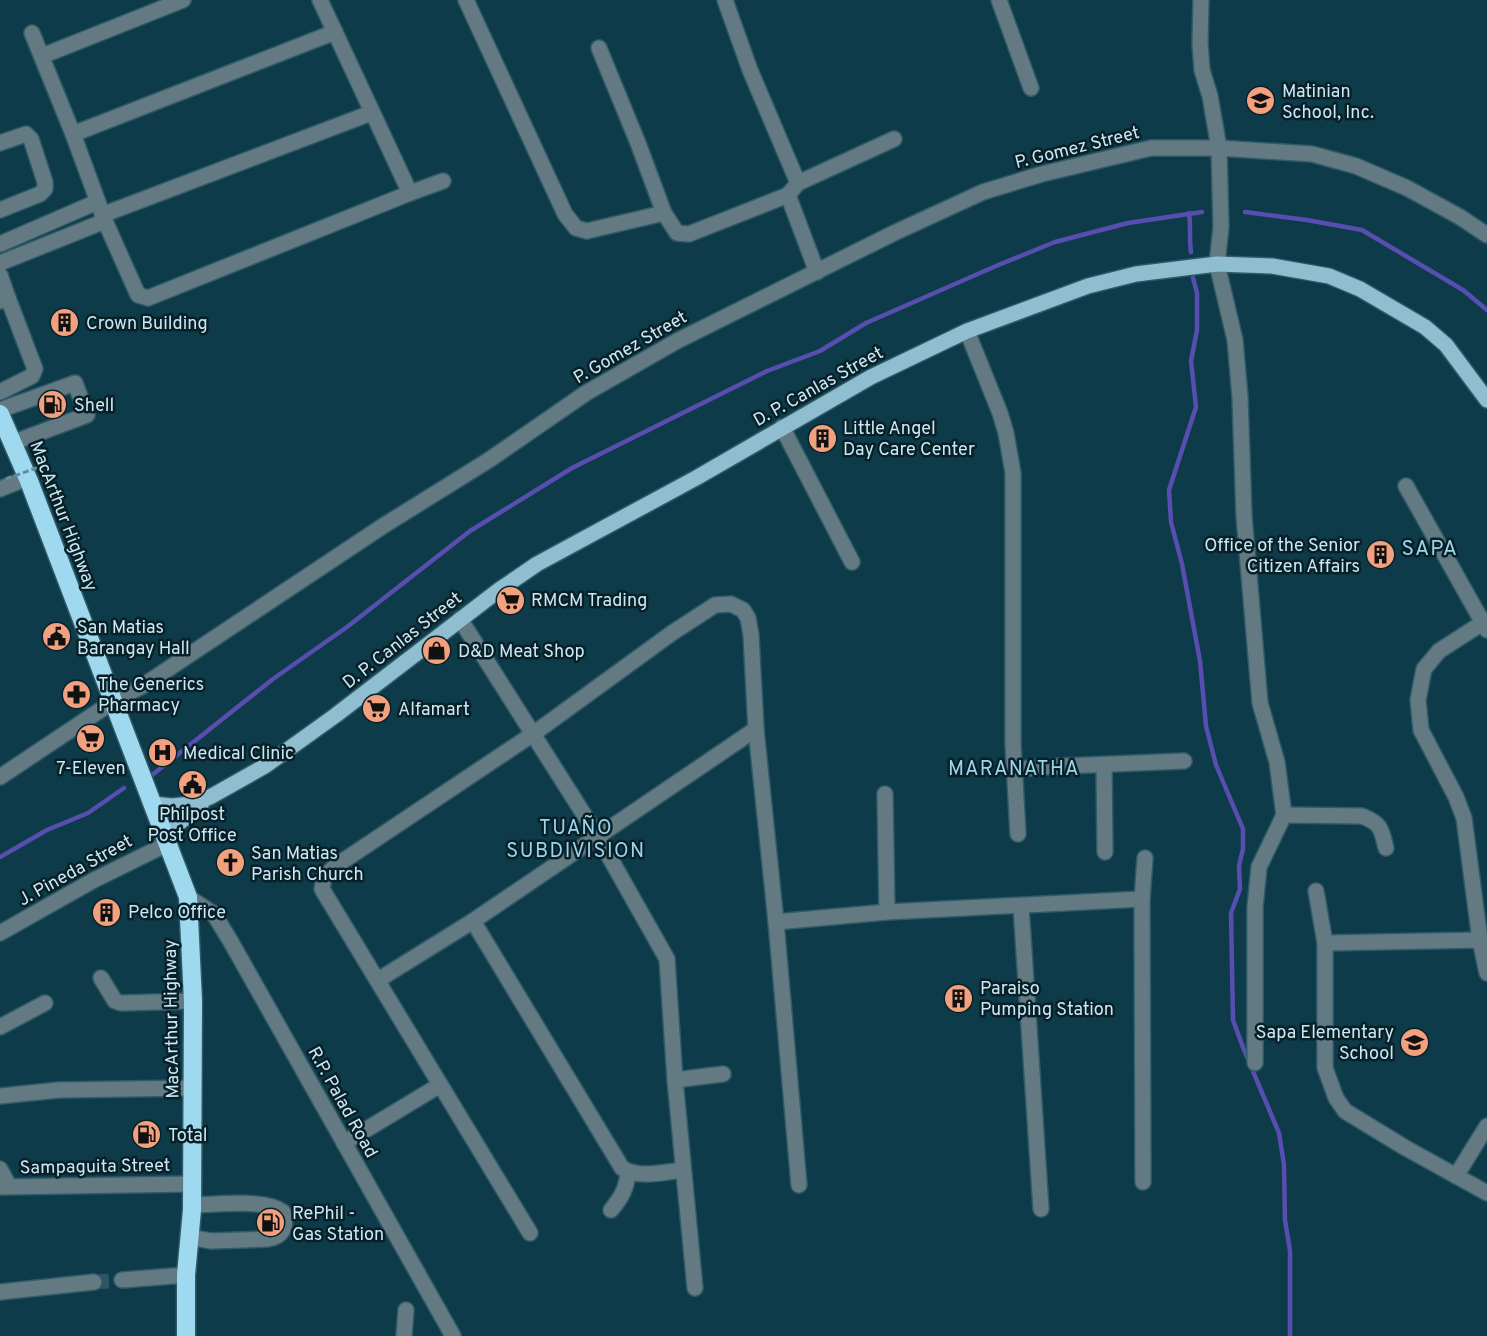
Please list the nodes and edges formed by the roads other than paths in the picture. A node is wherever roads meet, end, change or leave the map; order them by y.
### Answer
1 (183, 0) edge
2 (320, 0) edge
3 (466, 0) edge
4 (724, 0) edge
5 (999, 0) edge
6 (1201, 0) edge
7 (335, 32) junction
8 (32, 33) dead end
9 (599, 48) dead end
10 (42, 56) junction
11 (1031, 88) dead end
12 (371, 112) junction
13 (74, 134) junction
14 (894, 139) dead end
15 (0, 143) edge
16 (1219, 148) junction
17 (443, 181) dead end
18 (793, 189) junction
19 (410, 193) junction
20 (0, 210) edge
21 (102, 213) junction
22 (664, 213) junction
23 (1487, 235) edge
24 (0, 244) edge
25 (0, 263) edge
26 (1217, 264) junction
27 (817, 272) junction
28 (0, 275) edge
29 (4, 300) edge
30 (967, 331) junction
31 (0, 392) edge
32 (1487, 400) edge
33 (0, 412) edge
34 (782, 427) junction
35 (12, 443) junction
36 (27, 478) junction
37 (3, 484) edge
38 (1406, 486) dead end
39 (852, 562) dead end
40 (460, 619) junction
41 (1485, 624) edge
42 (114, 701) junction
43 (756, 729) junction
44 (532, 734) junction
45 (1184, 761) dead end
46 (1104, 765) junction
47 (1013, 770) junction
48 (0, 777) edge
49 (885, 794) dead end
50 (210, 797) junction
51 (153, 804) junction
52 (1284, 815) junction
53 (1018, 834) dead end
54 (597, 835) junction
55 (168, 841) junction
56 (1386, 848) dead end
57 (1105, 852) dead end
58 (1145, 858) dead end
59 (1316, 891) dead end
60 (188, 897) junction
61 (1142, 899) junction
62 (1021, 906) junction
63 (886, 912) junction
64 (472, 921) junction
65 (776, 922) junction
66 (0, 933) edge
67 (1480, 940) junction
68 (1326, 943) junction
69 (1487, 973) edge
70 (101, 978) dead end
71 (378, 980) junction
72 (193, 1000) junction
73 (45, 1003) dead end
74 (0, 1027) edge
75 (1256, 1063) dead end
76 (723, 1074) dead end
77 (675, 1080) junction
78 (440, 1085) junction
79 (193, 1088) junction
80 (0, 1096) edge
81 (1487, 1126) edge
82 (344, 1143) junction
83 (0, 1168) edge
84 (683, 1170) junction
85 (628, 1172) junction
86 (1456, 1176) junction
87 (1143, 1182) dead end
88 (191, 1184) junction
89 (799, 1185) dead end
90 (5, 1187) edge
91 (1487, 1193) edge
92 (191, 1205) junction
93 (1041, 1209) dead end
94 (611, 1210) dead end
95 (530, 1233) dead end
96 (189, 1238) junction
97 (186, 1275) junction
98 (122, 1280) tunnel mouth
99 (94, 1282) tunnel mouth
100 (695, 1288) dead end
101 (0, 1292) edge
102 (406, 1310) dead end
103 (186, 1336) edge
104 (404, 1336) edge
105 (453, 1336) edge

1 - 10 street
2 - 7 street
3 - 22 street
4 - 18 street
5 - 11 street
6 - 16 street
7 - 12 street
7 - 13 street
8 - 10 street
9 - 22 street
10 - 13 street
12 - 19 street
12 - 21 street
13 - 21 street
14 - 18 street
15 - 20 street
16 - 23 street, P. Gomez Street
16 - 26 street
16 - 27 street, P. Gomez Street
17 - 19 street
18 - 22 street
18 - 27 street
19 - 21 street
21 - 24 street
21 - 25 street
26 - 30 main road, D. P. Canlas Street
26 - 32 main road, D. P. Canlas Street
26 - 52 street
27 - 42 street, P. Gomez Street
28 - 29 street
29 - 31 street
30 - 34 main road, D. P. Canlas Street
30 - 47 street
33 - 35 highway, MacArthur Highway
33 - 35 street
34 - 39 street
34 - 40 main road, D. P. Canlas Street
35 - 36 highway, MacArthur Highway
36 - 37 street
36 - 42 highway, MacArthur Highway
38 - 41 street
40 - 44 street
40 - 50 main road, D. P. Canlas Street
41 - 67 street
42 - 48 street, P. Gomez Street
42 - 51 highway, MacArthur Highway
43 - 44 street
43 - 54 street
43 - 65 street
44 - 54 street
44 - 71 street
45 - 46 street
46 - 47 street
46 - 57 street
47 - 53 street
49 - 63 street
50 - 51 main road, D. P. Canlas Street
50 - 55 main road, D. P. Canlas Street
51 - 55 highway, MacArthur Highway
52 - 56 street
52 - 75 street
54 - 64 street
54 - 77 street
55 - 60 highway, MacArthur Highway
55 - 66 street, J. Pineda Street
58 - 61 street
59 - 68 street
60 - 72 highway, MacArthur Highway
60 - 82 street, R.P. Palad Road
61 - 62 street
61 - 87 street
62 - 63 street
62 - 93 street
63 - 65 street
64 - 71 street
64 - 85 street
65 - 89 street
67 - 68 street
67 - 69 street
68 - 86 street
70 - 72 street
71 - 78 street
72 - 79 highway, MacArthur Highway
73 - 74 street
76 - 77 street
77 - 84 street
78 - 82 street
78 - 95 street
79 - 80 street
79 - 88 highway, MacArthur Highway
81 - 86 street
82 - 105 street, R.P. Palad Road
83 - 90 street
84 - 85 street
84 - 100 street
85 - 94 street
86 - 91 street
88 - 90 street, Sampaguita Street
88 - 92 highway, MacArthur Highway
92 - 96 highway, MacArthur Highway
92 - 96 street
96 - 97 highway, MacArthur Highway
97 - 98 street
97 - 103 highway, MacArthur Highway
99 - 101 street
102 - 104 street

